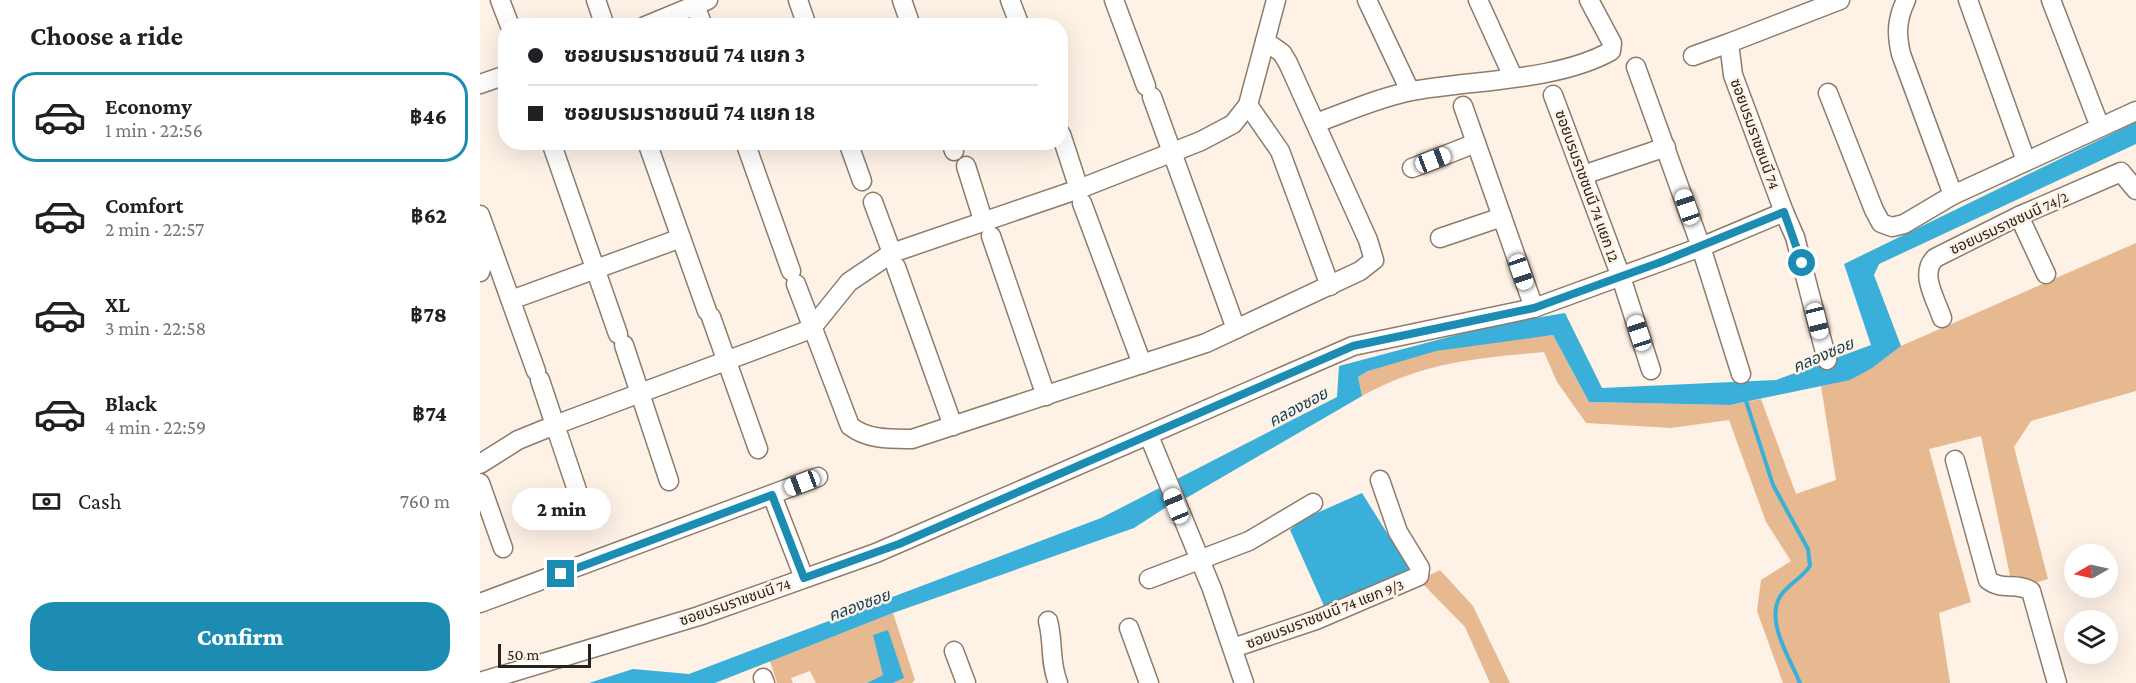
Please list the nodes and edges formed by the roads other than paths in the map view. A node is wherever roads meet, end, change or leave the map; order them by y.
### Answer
1 (500, 0) edge
2 (596, 0) edge
3 (798, 0) edge
4 (902, 0) edge
5 (1010, 0) edge
6 (1114, 0) edge
7 (1367, 0) edge
8 (1478, 0) edge
9 (1590, 0) edge
10 (1840, 0) edge
11 (1906, 0) edge
12 (1968, 0) edge
13 (2051, 0) edge
14 (699, 2) edge
15 (1274, 3) edge
16 (507, 18) edge
17 (602, 18) edge
18 (663, 18) edge
19 (702, 18) edge
20 (804, 18) edge
21 (908, 18) edge
22 (1017, 18) edge
23 (1265, 41) junction
24 (1729, 43) junction
25 (1693, 56) dead end
26 (1636, 67) dead end
27 (1514, 77) junction
28 (498, 78) edge
29 (480, 84) edge
30 (1410, 91) junction
31 (1828, 93) dead end
32 (1553, 95) dead end
33 (1248, 105) junction
34 (1463, 106) dead end
35 (2136, 111) edge
36 (1316, 123) junction
37 (2100, 127) junction
38 (1476, 143) junction
39 (1666, 147) junction
40 (554, 150) edge
41 (650, 150) edge
42 (748, 150) edge
43 (851, 150) edge
44 (1066, 150) edge
45 (1171, 151) junction
46 (2026, 162) junction
47 (966, 166) dead end
48 (1412, 168) dead end
49 (1583, 176) junction
50 (862, 181) dead end
51 (2136, 190) edge
52 (1953, 195) junction
53 (1081, 196) junction
54 (873, 202) dead end
55 (1784, 212) junction
56 (480, 215) edge
57 (2019, 216) junction
58 (1502, 218) junction
59 (987, 228) junction
60 (681, 238) junction
61 (1440, 238) dead end
62 (489, 241) junction
63 (1701, 247) junction
64 (894, 260) junction
65 (595, 270) junction
66 (480, 272) edge
67 (2046, 274) dead end
68 (1621, 277) junction
69 (1330, 286) junction
70 (511, 300) junction
71 (1534, 308) junction
72 (1942, 318) dead end
73 (812, 329) junction
74 (1236, 329) junction
75 (1827, 360) dead end
76 (728, 361) junction
77 (1142, 364) junction
78 (1651, 370) dead end
79 (1741, 374) dead end
80 (640, 395) junction
81 (1046, 396) junction
82 (555, 425) junction
83 (953, 426) junction
84 (1149, 436) junction
85 (758, 449) dead end
86 (1955, 460) dead end
87 (480, 464) edge
88 (818, 477) dead end
89 (1380, 480) dead end
90 (669, 481) dead end
91 (480, 483) edge
92 (772, 495) junction
93 (1313, 503) dead end
94 (583, 508) dead end
95 (503, 548) dead end
96 (1199, 561) junction
97 (804, 578) junction
98 (1149, 579) dead end
99 (480, 603) edge
100 (1048, 621) dead end
101 (1129, 628) dead end
102 (1233, 648) junction
103 (954, 651) dead end
104 (480, 682) edge
105 (966, 683) edge
106 (1058, 683) edge
107 (1149, 683) edge
108 (1244, 683) edge
109 (2057, 683) edge

1 - 16 street
2 - 17 street
3 - 20 street
4 - 21 street
5 - 22 street
6 - 45 street
7 - 30 street
8 - 27 street
9 - 27 street
10 - 24 street
11 - 52 street
12 - 46 street
13 - 37 street
14 - 18 street
14 - 19 street
15 - 23 street
23 - 33 street
23 - 36 street
24 - 25 street
24 - 55 street, ซอยบรมราชชนนี 74
26 - 39 street
27 - 30 street
28 - 29 street
30 - 36 street
31 - 52 street
32 - 49 street, ซอยบรมราชชนนี 74 แยก 12
33 - 45 street
33 - 69 street
34 - 38 street
35 - 37 street
36 - 69 street
37 - 46 street
38 - 48 street
38 - 58 street
39 - 49 street
39 - 63 street
40 - 65 street
41 - 60 street
42 - 73 street
43 - 50 street
44 - 53 street
45 - 53 street
45 - 74 street
46 - 52 street
47 - 59 street
49 - 68 street, ซอยบรมราชชนนี 74 แยก 12
51 - 57 street, ซอยบรมราชชนนี 74/2
53 - 59 street
53 - 77 street
54 - 64 street
55 - 63 street, ซอยบรมราชชนนี 74
55 - 75 street
56 - 62 street
57 - 67 street
57 - 72 street, ซอยบรมราชชนนี 74/2
58 - 61 street
58 - 71 street
59 - 64 street
59 - 81 street
60 - 65 street
60 - 76 street
62 - 66 street
62 - 70 street
63 - 68 street, ซอยบรมราชชนนี 74
63 - 79 street
64 - 73 street
64 - 83 street
65 - 70 street
65 - 80 street
68 - 71 street, ซอยบรมราชชนนี 74
68 - 78 street, ซอยบรมราชชนนี 74 แยก 12
69 - 74 street
70 - 82 street
71 - 84 street, ซอยบรมราชชนนี 74
73 - 76 street
73 - 83 street
74 - 77 street
76 - 80 street
76 - 85 street
77 - 81 street
80 - 82 street
80 - 90 street
81 - 83 street
82 - 87 street
82 - 94 street
84 - 96 street
84 - 97 street, ซอยบรมราชชนนี 74
86 - 109 street
88 - 92 street
89 - 102 street, ซอยบรมราชชนนี 74 แยก 9/3
91 - 95 street
92 - 97 street
92 - 99 street
93 - 96 street
96 - 98 street
96 - 102 street
97 - 104 street, ซอยบรมราชชนนี 74
100 - 106 street
101 - 107 street
102 - 108 street
103 - 105 street

